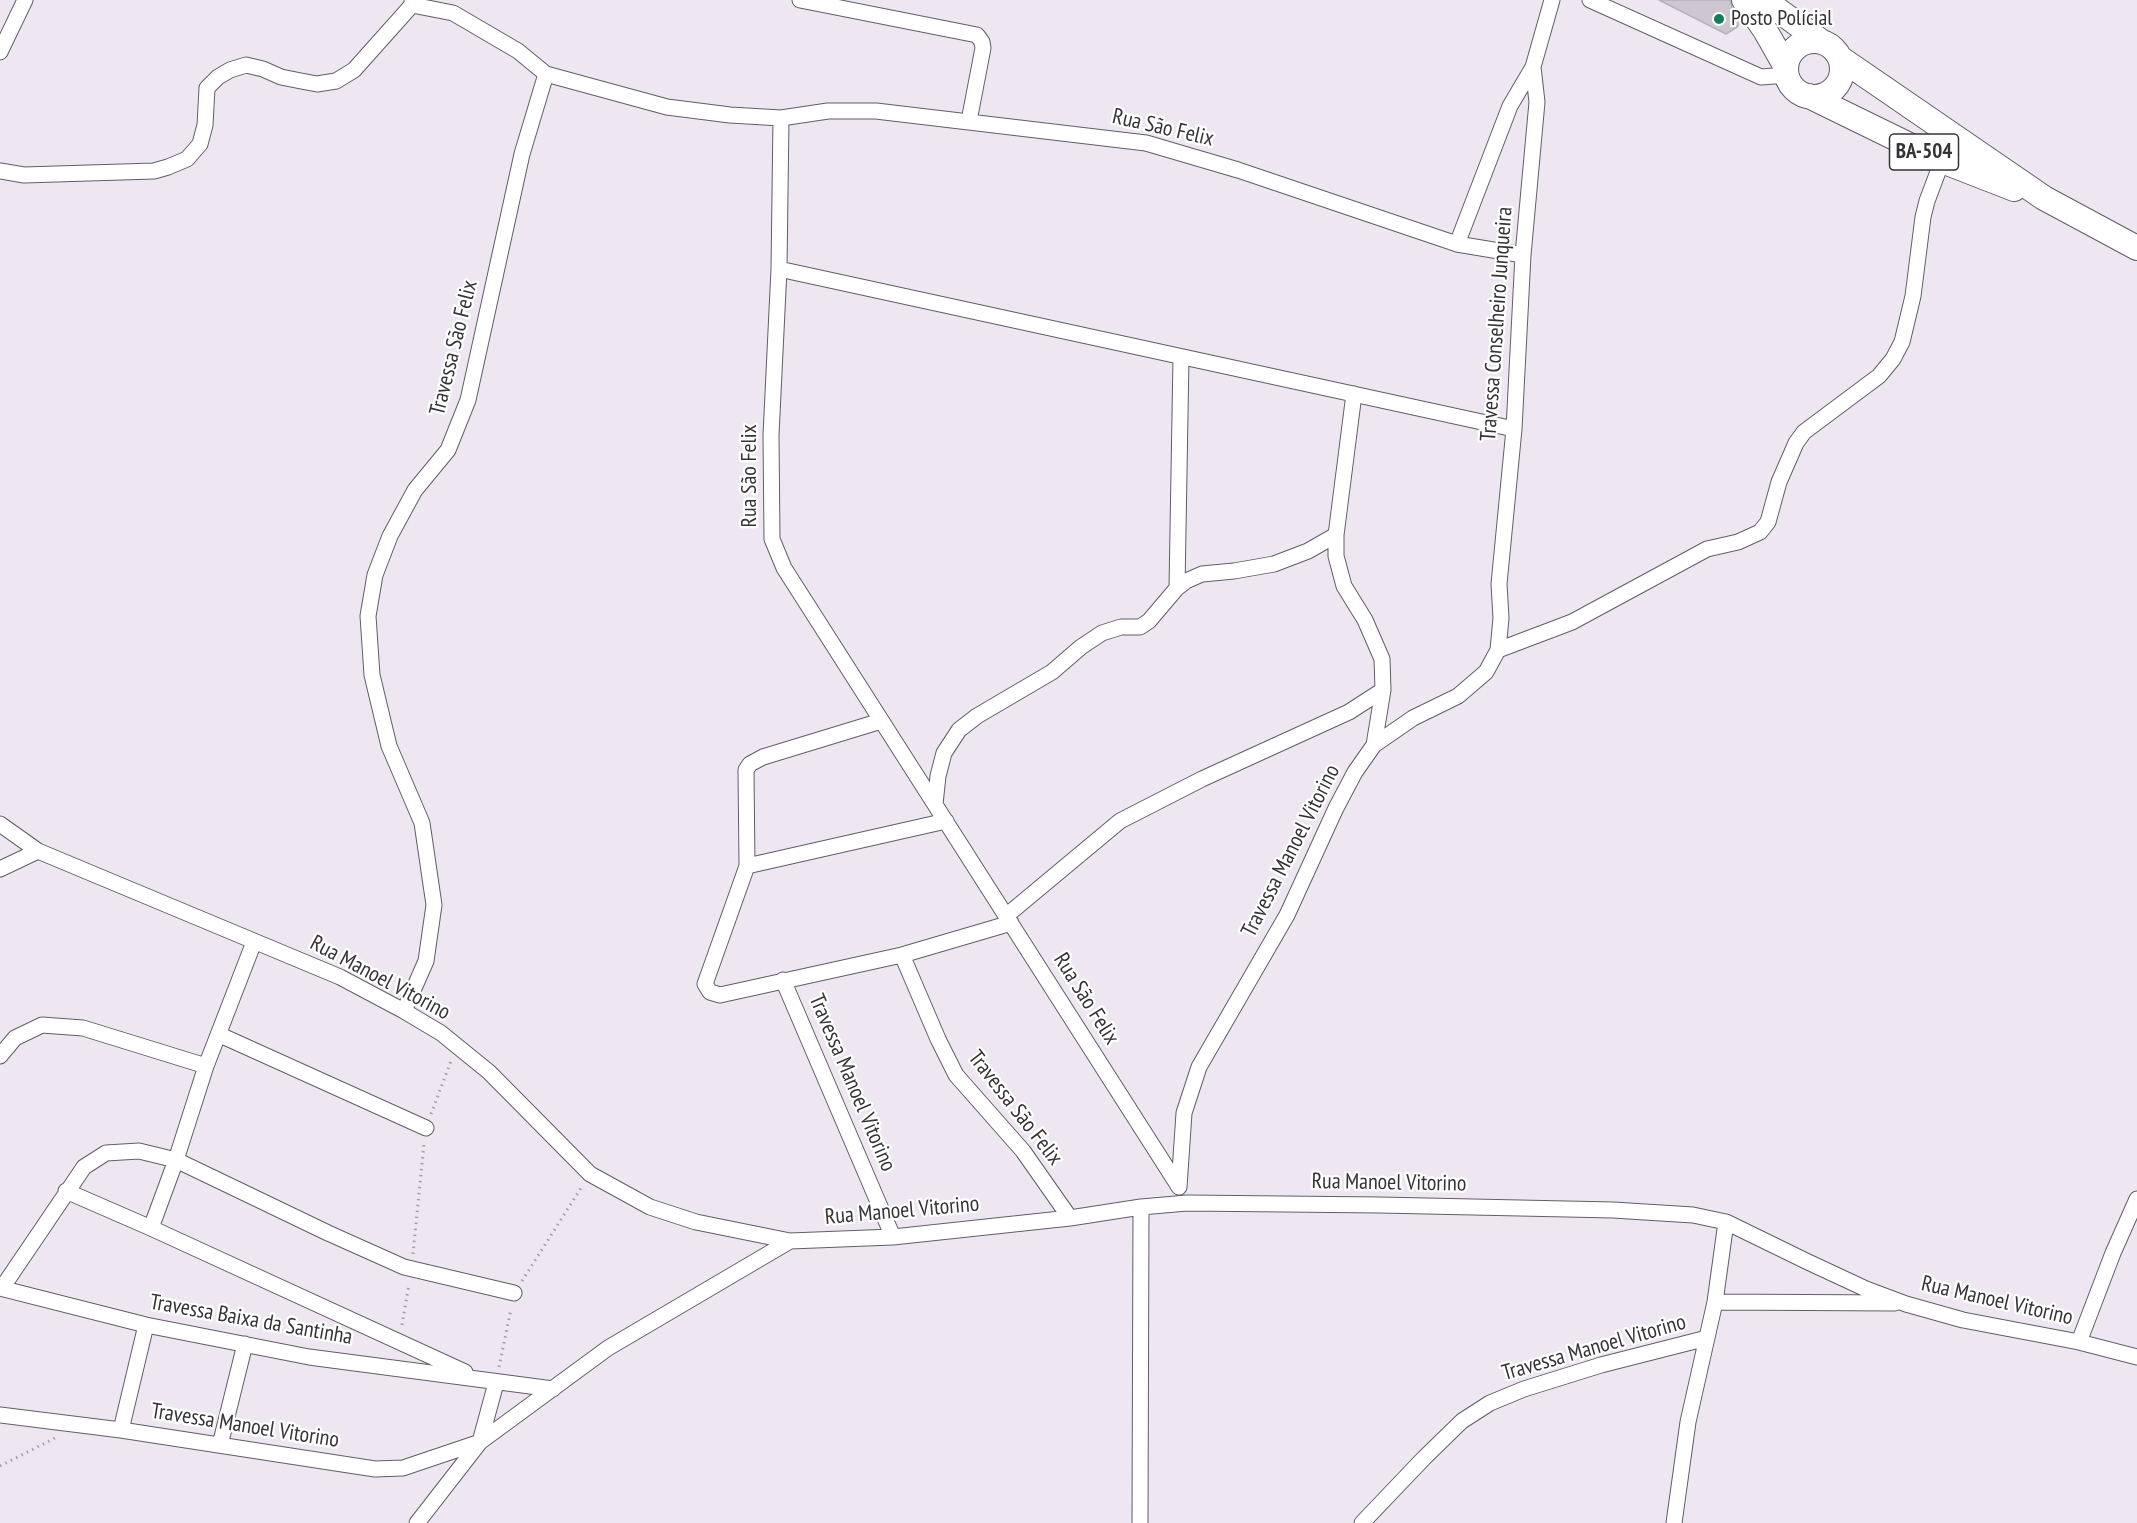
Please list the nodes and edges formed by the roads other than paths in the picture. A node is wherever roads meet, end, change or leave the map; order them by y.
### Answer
1 (25, 0) edge
2 (800, 0) edge
3 (1552, 0) edge
4 (1590, 0) edge
5 (1744, 0) edge
6 (1764, 0) edge
7 (412, 3) edge
8 (1831, 50) junction
9 (0, 52) edge
10 (1533, 67) junction
11 (1787, 71) junction
12 (546, 74) junction
13 (1809, 96) junction
14 (781, 118) junction
15 (969, 121) junction
16 (1942, 162) junction
17 (0, 171) edge
18 (2044, 198) junction
19 (1457, 244) junction
20 (2137, 248) edge
21 (1522, 255) junction
22 (779, 269) junction
23 (1181, 357) junction
24 (1354, 394) junction
25 (1514, 429) junction
26 (1336, 535) junction
27 (1499, 584) joint
28 (1177, 588) junction
29 (1498, 650) junction
30 (1383, 690) junction
31 (881, 720) junction
32 (1374, 745) junction
33 (935, 804) junction
34 (946, 821) junction
35 (0, 824) edge
36 (38, 851) junction
37 (747, 866) junction
38 (0, 869) edge
39 (1008, 919) junction
40 (254, 942) junction
41 (902, 955) junction
42 (783, 980) junction
43 (404, 1011) junction
44 (220, 1035) junction
45 (0, 1056) edge
46 (206, 1066) junction
47 (426, 1128) road end
48 (176, 1160) junction
49 (1179, 1187) junction
50 (66, 1191) junction
51 (2137, 1200) edge
52 (1187, 1203) junction
53 (1141, 1207) junction
54 (1070, 1218) junction
55 (1726, 1222) junction
56 (151, 1228) junction
57 (893, 1237) junction
58 (790, 1241) junction
59 (1, 1288) edge
60 (514, 1293) road end
61 (1715, 1302) junction
62 (1906, 1304) junction
63 (146, 1325) junction
64 (1707, 1338) junction
65 (2079, 1342) junction
66 (245, 1344) junction
67 (2137, 1357) edge
68 (478, 1378) junction
69 (496, 1383) junction
70 (553, 1389) junction
71 (0, 1415) edge
72 (121, 1431) junction
73 (480, 1442) junction
74 (220, 1445) junction
75 (417, 1523) edge
76 (1140, 1523) edge
77 (1362, 1523) edge
78 (1674, 1523) edge

1 - 9 street
2 - 15 street
3 - 10 street, Travessa Conselheiro Junqueira
4 - 11 street
5 - 11 main road, BA-504
6 - 8 main road, BA-504
7 - 12 street
7 - 17 street
8 - 11 main road
8 - 13 main road
8 - 18 main road, BA-504
10 - 19 street, Travessa Conselheiro Junqueira
10 - 21 street, Travessa Conselheiro Junqueira
11 - 13 main road, BA-504
12 - 14 street, Rua São Felix
12 - 43 street, Travessa São Felix
13 - 16 main road, BA-504
14 - 15 street, Rua São Felix
14 - 22 street, Rua São Felix
15 - 19 street, Rua São Felix
16 - 18 main road, BA-504
16 - 29 street
18 - 20 main road, BA-504
19 - 21 street, Rua São Felix
21 - 25 street, Travessa Conselheiro Junqueira
22 - 23 street
22 - 31 street, Rua São Felix
23 - 24 street
23 - 28 street
24 - 25 street
24 - 26 street
25 - 27 street, Travessa Conselheiro Junqueira
26 - 28 street
26 - 30 street
27 - 29 street, Travessa Manoel Vitorino
28 - 33 street
29 - 32 street, Travessa Manoel Vitorino
30 - 32 street
30 - 39 street
31 - 33 street, Rua São Felix
31 - 37 street
32 - 49 street, Travessa Manoel Vitorino
33 - 34 street, Rua São Felix
34 - 37 street
34 - 39 street, Rua São Felix
35 - 36 street, Rua Manoel Vitorino
36 - 38 street
36 - 40 street, Rua Manoel Vitorino
37 - 42 street
39 - 41 street
39 - 49 street, Rua São Felix
40 - 43 street, Rua Manoel Vitorino
40 - 44 street
41 - 42 street
41 - 54 street, Travessa São Felix
42 - 57 street, Travessa Manoel Vitorino
43 - 58 street, Rua Manoel Vitorino
44 - 46 street
44 - 47 street
45 - 46 street
46 - 48 street
48 - 50 street
48 - 56 street
48 - 60 street
49 - 52 street, Rua São Felix
50 - 56 street
50 - 59 street
51 - 65 street
52 - 53 street, Rua Manoel Vitorino
52 - 55 street, Rua Manoel Vitorino
53 - 54 street, Rua Manoel Vitorino
53 - 76 street
54 - 57 street, Rua Manoel Vitorino
55 - 61 street, Travessa Manoel Vitorino
55 - 62 street, Rua Manoel Vitorino
56 - 68 street
57 - 58 street, Rua Manoel Vitorino
58 - 70 street
59 - 63 street, Travessa Baixa da Santinha
61 - 62 street, Rua Manoel Vitorino
61 - 64 street, Travessa Manoel Vitorino
62 - 65 street, Rua Manoel Vitorino
63 - 66 street, Travessa Baixa da Santinha
63 - 72 street
64 - 77 street, Travessa Manoel Vitorino
64 - 78 street, Travessa Manoel Vitorino
65 - 67 street, Rua Manoel Vitorino
66 - 68 street, Travessa Baixa da Santinha
66 - 74 street
68 - 69 street, Travessa Baixa da Santinha
69 - 70 street, Travessa Baixa da Santinha
69 - 73 street
70 - 73 street
71 - 72 street, Travessa Manoel Vitorino
72 - 74 street, Travessa Manoel Vitorino
73 - 74 street, Travessa Manoel Vitorino
73 - 75 street

